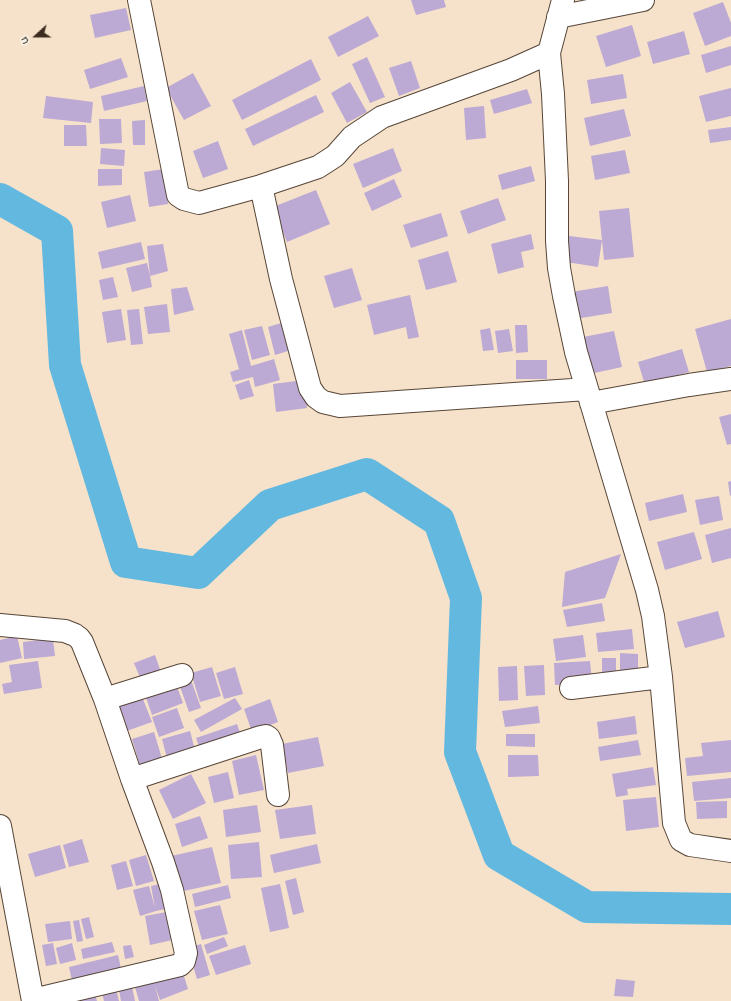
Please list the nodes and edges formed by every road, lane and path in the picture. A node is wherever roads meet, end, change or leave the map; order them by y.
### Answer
1 (139, 0) edge
2 (643, 0) edge
3 (561, 8) edge
4 (548, 53) junction
5 (261, 186) junction
6 (731, 379) edge
7 (589, 396) junction
8 (0, 625) edge
9 (182, 675) dead end
10 (661, 676) junction
11 (571, 688) dead end
12 (105, 699) junction
13 (132, 779) junction
14 (278, 796) dead end
15 (0, 826) edge
16 (731, 852) edge
17 (33, 1000) edge

1 - 5 street
2 - 3 street
3 - 4 street
4 - 5 street
4 - 7 street
5 - 7 street
6 - 7 street
7 - 10 street
8 - 12 street
9 - 12 street
10 - 11 street
10 - 16 street
12 - 13 street
13 - 14 street
13 - 17 street
15 - 17 street

